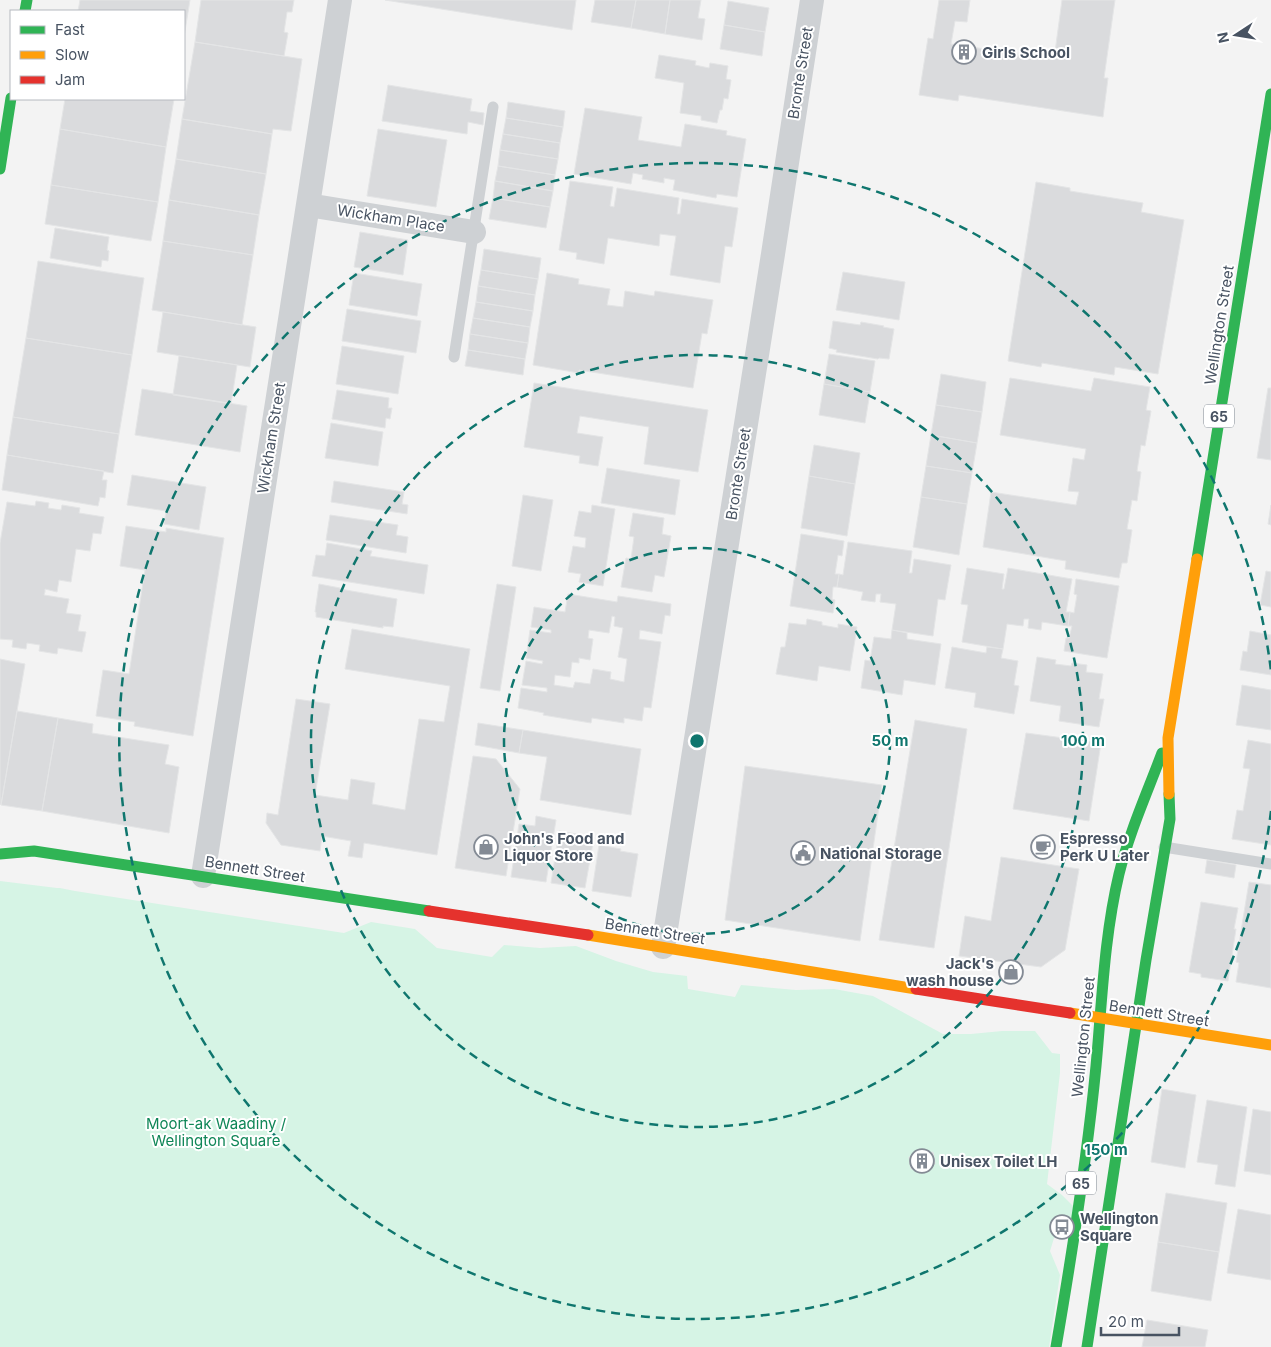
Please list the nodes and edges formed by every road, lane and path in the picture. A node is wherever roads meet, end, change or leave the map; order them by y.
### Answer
1 (340, 0) edge
2 (812, 0) edge
3 (1271, 94) edge
4 (11, 100) edge
5 (493, 107) dead end
6 (0, 169) edge
7 (308, 205) junction
8 (474, 232) junction
9 (454, 357) dead end
10 (1168, 738) junction
11 (17, 842) dead end
12 (1164, 847) junction
13 (34, 851) junction
14 (0, 854) edge
15 (1271, 864) edge
16 (203, 876) junction
17 (663, 947) junction
18 (1100, 1018) junction
19 (1138, 1024) junction
20 (1271, 1045) edge
21 (1056, 1347) edge
22 (1086, 1347) edge

1 - 7 street, Wickham Street
2 - 17 street, Bronte Street
3 - 10 main road, Wellington Street / 65
4 - 6 main road
5 - 8 lane
7 - 8 street, Wickham Place
7 - 16 street, Wickham Street
8 - 9 lane
10 - 12 main road, Wellington Street / 65
10 - 18 main road, Wellington Street / 65
11 - 13 main road, Bennett Street
12 - 15 lane
12 - 19 main road, Wellington Street / 65
13 - 14 main road, Bennett Street
13 - 16 main road, Bennett Street
16 - 17 main road, Bennett Street
17 - 18 main road, Bennett Street
18 - 19 main road, Bennett Street
18 - 21 main road, Wellington Street / 65
19 - 20 main road, Bennett Street
19 - 22 main road, Wellington Street / 65

